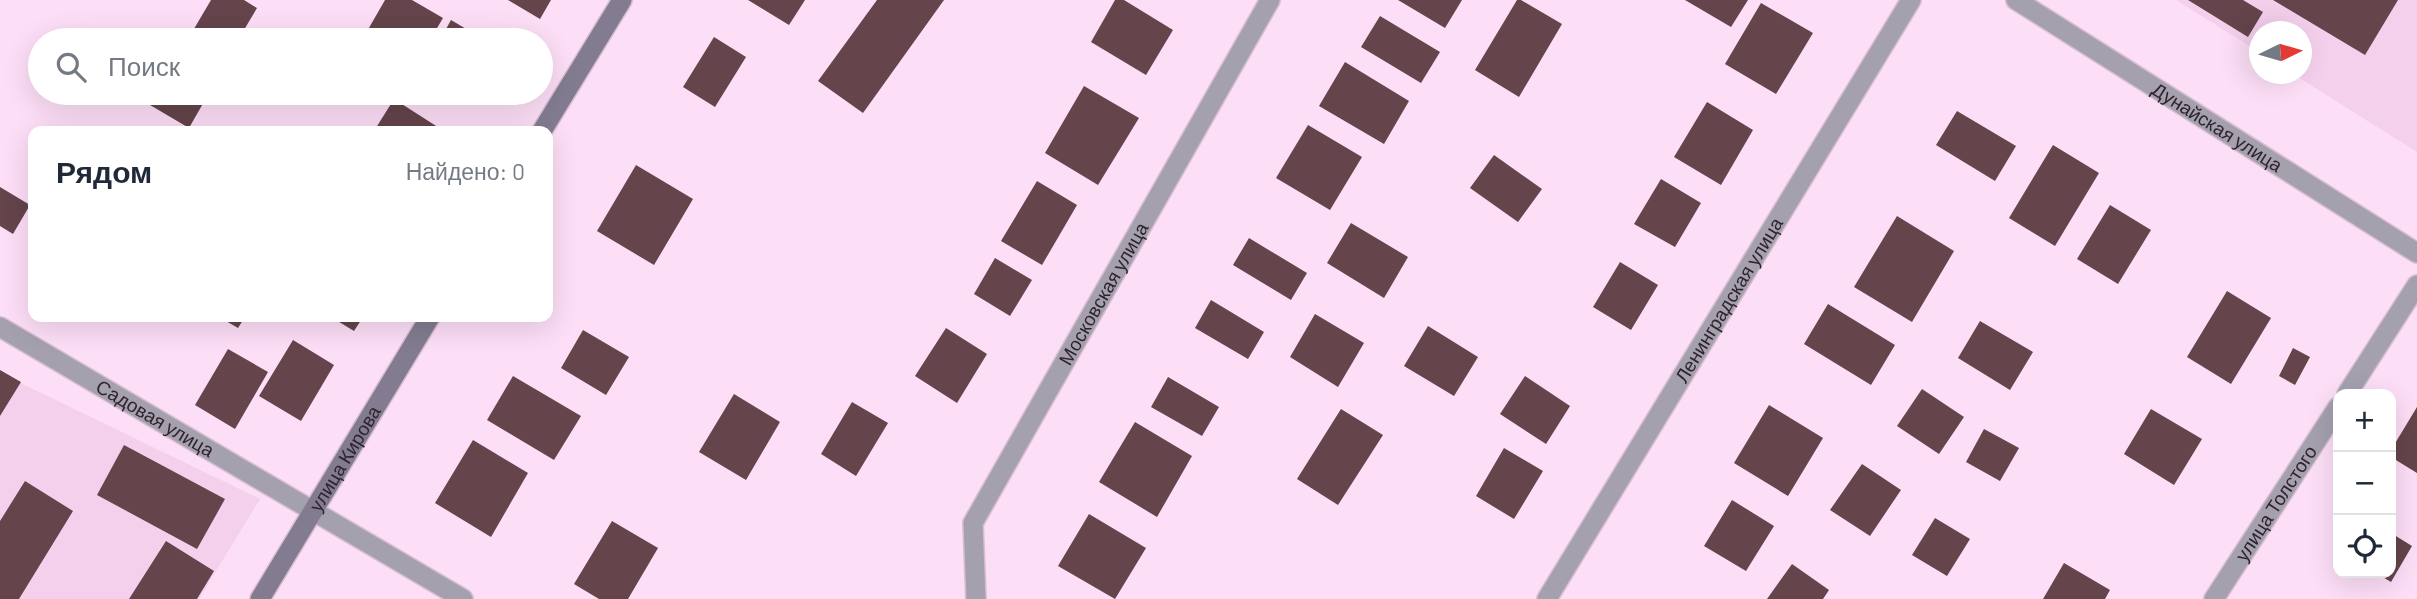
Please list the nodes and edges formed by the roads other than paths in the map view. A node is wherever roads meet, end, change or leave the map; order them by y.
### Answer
1 (622, 0) edge
2 (1270, 0) edge
3 (1911, 0) edge
4 (2016, 0) edge
5 (545, 126) edge
6 (2417, 253) edge
7 (2417, 285) edge
8 (426, 322) edge
9 (0, 327) edge
10 (2350, 389) edge
11 (2333, 415) edge
12 (312, 511) junction
13 (260, 599) edge
14 (463, 599) edge
15 (976, 599) edge
16 (1547, 599) edge
17 (2214, 599) edge

1 - 5 main road
2 - 15 street, Московская улица
3 - 16 street, Ленинградская улица
4 - 6 street, Дунайская улица
7 - 10 street
8 - 12 main road, улица Кирова
9 - 12 street, Садовая улица
11 - 17 street, улица Толстого
12 - 13 main road, улица Кирова
12 - 14 street, Садовая улица

